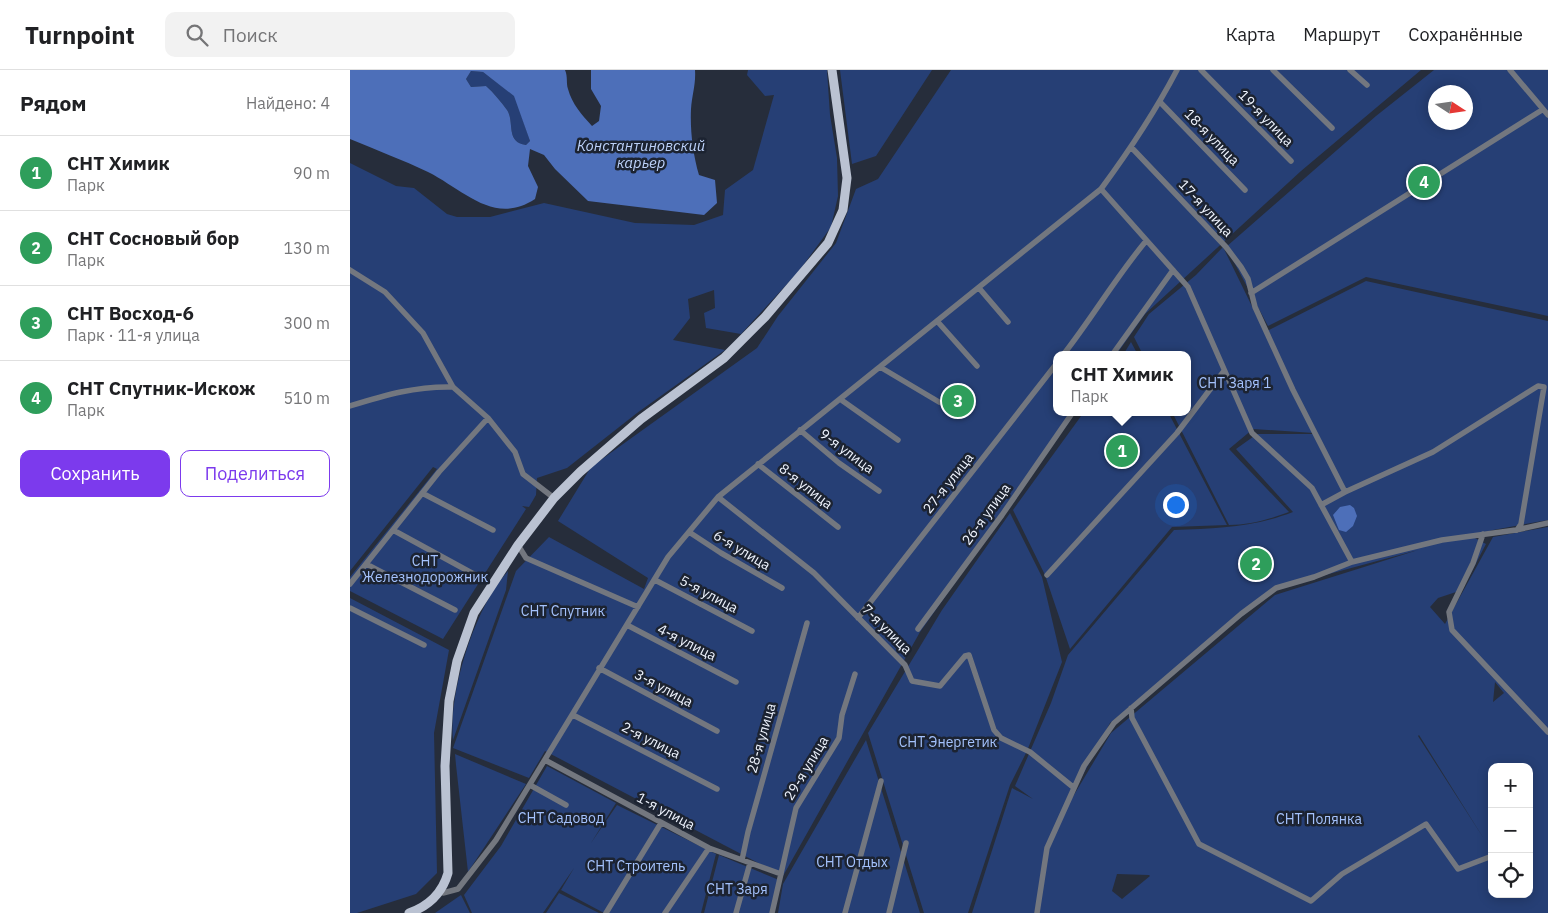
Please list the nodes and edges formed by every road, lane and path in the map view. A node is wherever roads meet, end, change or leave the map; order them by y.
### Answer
1 (832, 70) edge
2 (1177, 70) edge
3 (1201, 70) edge
4 (1273, 70) edge
5 (1350, 70) edge
6 (1510, 70) edge
7 (1367, 85) dead end
8 (1160, 102) junction
9 (1542, 110) junction
10 (1548, 115) edge
11 (1332, 128) dead end
12 (1131, 147) junction
13 (1291, 162) dead end
14 (1101, 189) junction
15 (1246, 190) dead end
16 (1146, 241) junction
17 (350, 270) edge
18 (1173, 270) junction
19 (979, 288) junction
20 (1251, 293) junction
21 (937, 321) junction
22 (1008, 322) dead end
23 (1066, 351) edge
24 (1115, 351) edge
25 (977, 366) dead end
26 (880, 367) junction
27 (1053, 368) edge
28 (1224, 371) junction
29 (453, 387) junction
30 (840, 399) junction
31 (939, 402) dead end
32 (350, 406) edge
33 (1191, 415) edge
34 (1070, 416) edge
35 (1190, 416) edge
36 (488, 418) junction
37 (800, 430) junction
38 (898, 440) dead end
39 (758, 464) junction
40 (879, 491) dead end
41 (1345, 492) junction
42 (422, 493) junction
43 (718, 497) junction
44 (554, 498) junction
45 (1321, 505) junction
46 (1548, 523) edge
47 (838, 527) dead end
48 (393, 530) junction
49 (493, 530) dead end
50 (1516, 530) junction
51 (689, 532) junction
52 (1483, 534) junction
53 (518, 545) junction
54 (1352, 562) junction
55 (366, 564) junction
56 (1047, 575) dead end
57 (481, 578) dead end
58 (655, 580) junction
59 (350, 584) edge
60 (782, 588) dead end
61 (638, 607) junction
62 (350, 608) edge
63 (455, 610) dead end
64 (858, 618) junction
65 (807, 623) dead end
66 (627, 625) junction
67 (918, 629) dead end
68 (752, 631) dead end
69 (424, 645) dead end
70 (599, 668) junction
71 (856, 674) dead end
72 (736, 682) dead end
73 (1131, 708) junction
74 (574, 715) junction
75 (717, 731) dead end
76 (1548, 732) edge
77 (545, 760) junction
78 (881, 781) dead end
79 (530, 785) junction
80 (1073, 787) junction
81 (717, 789) dead end
82 (566, 805) dead end
83 (661, 823) junction
84 (906, 844) dead end
85 (709, 848) junction
86 (1488, 858) edge
87 (742, 860) junction
88 (750, 863) junction
89 (781, 875) junction
90 (440, 892) junction
91 (409, 913) edge
92 (606, 913) edge
93 (665, 913) edge
94 (736, 913) edge
95 (772, 913) edge
96 (846, 913) edge
97 (889, 913) edge
98 (1037, 913) edge

1 - 44 main road
2 - 8 street
3 - 13 street, 19-я улица
4 - 11 street
5 - 7 street
6 - 9 street
8 - 12 street
8 - 15 street, 18-я улица
9 - 10 street
9 - 20 street
12 - 14 street
12 - 20 street, 17-я улица
14 - 16 street
14 - 19 street
16 - 18 street
16 - 23 street
17 - 29 street
18 - 24 street
18 - 28 street
19 - 21 street
19 - 22 street
20 - 41 street, 17-я улица
21 - 25 street
21 - 26 street
26 - 30 street
26 - 31 street
27 - 64 street, 27-я улица
28 - 33 street
28 - 45 street
29 - 32 street
29 - 36 street
30 - 37 street
30 - 38 street
34 - 67 street, 26-я улица
35 - 56 street
36 - 42 street
36 - 44 street
37 - 39 street
37 - 40 street, 9-я улица
39 - 43 street
39 - 47 street, 8-я улица
41 - 45 street
41 - 50 street
42 - 48 street
42 - 49 street
43 - 51 street
43 - 64 street, 7-я улица
44 - 53 main road
45 - 54 street
46 - 50 street
48 - 55 street
48 - 57 street
50 - 52 street
51 - 58 street
51 - 60 street, 6-я улица
52 - 54 street
52 - 76 street
53 - 61 street
53 - 90 main road
54 - 73 street
55 - 59 street
55 - 63 street
58 - 61 street
58 - 68 street, 5-я улица
61 - 66 street
62 - 69 street
64 - 80 street, 7-я улица
65 - 87 street, 28-я улица
66 - 70 street
66 - 72 street, 4-я улица
70 - 74 street
70 - 75 street, 3-я улица
71 - 89 street, 29-я улица
73 - 80 street
73 - 86 street
74 - 77 street
74 - 81 street, 2-я улица
77 - 79 street
77 - 83 street, 1-я улица
78 - 96 street
79 - 82 street
79 - 90 street
80 - 98 street
83 - 85 street, 1-я улица
83 - 92 street
84 - 97 street
85 - 87 street, 1-я улица
85 - 93 street
87 - 88 street, 1-я улица
88 - 89 street, 1-я улица
88 - 94 street
89 - 95 street, 29-я улица
90 - 91 main road

